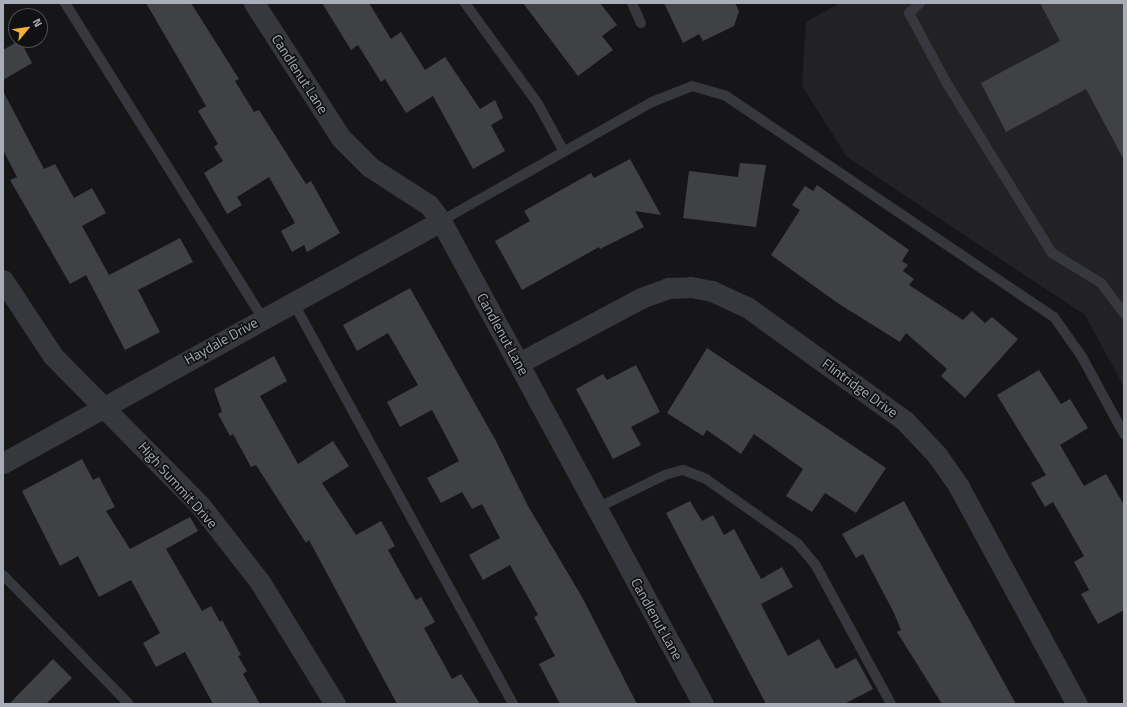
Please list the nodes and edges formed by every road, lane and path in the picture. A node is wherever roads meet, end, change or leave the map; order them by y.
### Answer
1 (65, 3) edge
2 (254, 3) edge
3 (465, 3) edge
4 (632, 3) edge
5 (920, 3) edge
6 (641, 23) dead end
7 (563, 150) junction
8 (441, 222) junction
9 (3, 280) edge
10 (293, 302) junction
11 (1124, 313) edge
12 (263, 319) junction
13 (519, 363) junction
14 (104, 406) junction
15 (1124, 434) edge
16 (3, 463) edge
17 (597, 508) junction
18 (3, 575) edge
19 (129, 704) edge
20 (335, 704) edge
21 (513, 704) edge
22 (703, 704) edge
23 (891, 704) edge
24 (1077, 704) edge

1 - 12 lane
2 - 8 street, Candlenut Lane
3 - 7 lane
4 - 6 lane
5 - 11 lane
7 - 8 lane
7 - 15 lane
8 - 10 street, Haydale Drive
8 - 13 street, Candlenut Lane
9 - 14 street, High Summit Drive
10 - 12 street, Haydale Drive
10 - 21 lane
12 - 14 street, Haydale Drive
13 - 17 street, Candlenut Lane
13 - 24 street, Flintridge Drive
14 - 16 street, Haydale Drive
14 - 20 street, High Summit Drive
17 - 22 street, Candlenut Lane
17 - 23 lane
18 - 19 lane

